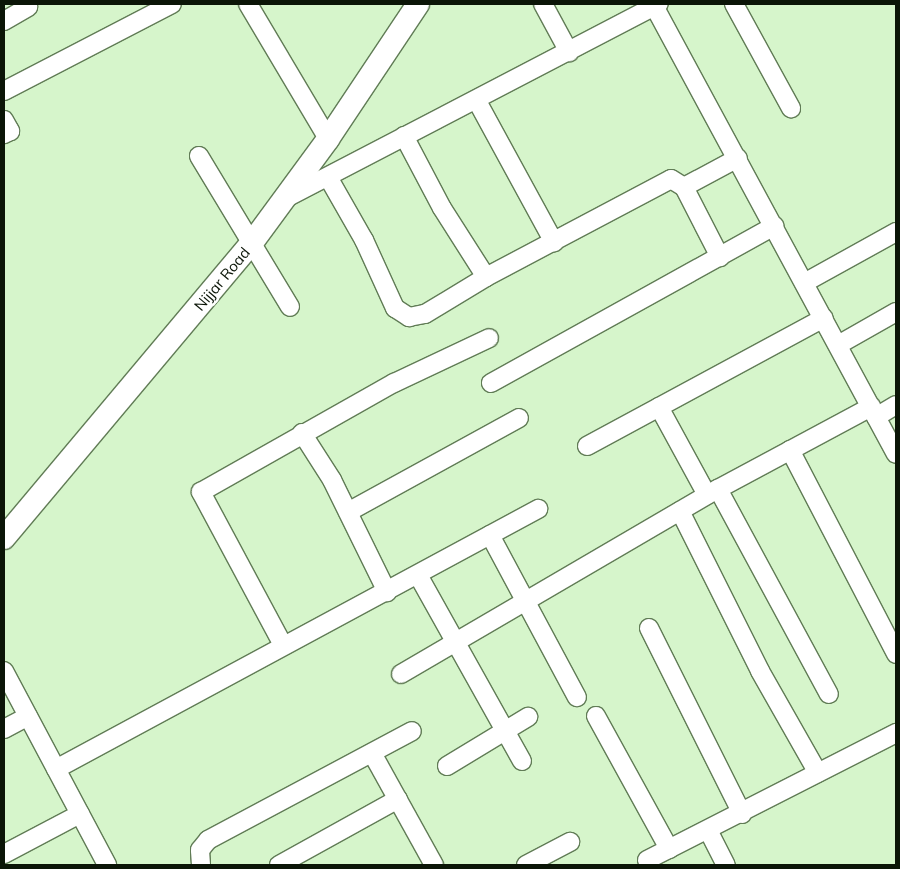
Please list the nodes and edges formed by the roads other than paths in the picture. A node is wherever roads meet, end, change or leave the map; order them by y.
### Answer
1 (172, 4) edge
2 (248, 4) edge
3 (418, 4) edge
4 (543, 4) edge
5 (655, 4) edge
6 (734, 4) edge
7 (28, 7) dead end
8 (4, 21) edge
9 (569, 52) junction
10 (4, 91) edge
11 (477, 101) junction
12 (791, 108) dead end
13 (4, 120) edge
14 (4, 134) edge
15 (404, 136) junction
16 (328, 139) junction
17 (199, 156) dead end
18 (738, 158) junction
19 (328, 177) junction
20 (684, 187) junction
21 (286, 198) junction
22 (774, 226) junction
23 (896, 232) edge
24 (554, 242) junction
25 (251, 244) junction
26 (720, 257) junction
27 (486, 277) junction
28 (804, 283) junction
29 (290, 307) dead end
30 (896, 312) edge
31 (824, 318) junction
32 (489, 338) dead end
33 (838, 345) junction
34 (491, 383) dead end
35 (896, 405) edge
36 (659, 407) junction
37 (873, 412) junction
38 (519, 418) dead end
39 (302, 433) junction
40 (587, 446) dead end
41 (790, 450) junction
42 (896, 454) edge
43 (713, 492) junction
44 (538, 509) dead end
45 (680, 511) junction
46 (348, 512) junction
47 (490, 535) junction
48 (4, 538) edge
49 (418, 574) junction
50 (387, 592) junction
51 (526, 602) junction
52 (649, 628) dead end
53 (456, 641) junction
54 (283, 645) junction
55 (896, 654) edge
56 (4, 671) edge
57 (401, 674) dead end
58 (829, 694) dead end
59 (577, 696) dead end
60 (28, 716) junction
61 (596, 716) dead end
62 (528, 717) dead end
63 (4, 729) edge
64 (412, 731) dead end
65 (505, 731) junction
66 (896, 733) edge
67 (372, 753) junction
68 (522, 761) dead end
69 (448, 766) dead end
70 (56, 769) junction
71 (818, 774) junction
72 (398, 799) junction
73 (80, 814) junction
74 (742, 814) junction
75 (708, 830) junction
76 (570, 842) dead end
77 (669, 849) junction
78 (4, 854) edge
79 (647, 860) dead end
80 (107, 865) edge
81 (202, 865) edge
82 (279, 865) edge
83 (434, 865) edge
84 (526, 865) edge
85 (726, 865) edge

1 - 10 street
2 - 16 street
3 - 16 street, Nijjar Road
4 - 9 street
5 - 9 street
5 - 18 street
6 - 12 street
7 - 8 street
9 - 11 street
11 - 15 street
11 - 24 street
13 - 14 street
15 - 19 street
15 - 27 street
16 - 21 street, Nijjar Road
17 - 25 street
18 - 20 street
18 - 22 street
19 - 21 street
19 - 27 street
20 - 24 street
20 - 26 street
21 - 25 street, Nijjar Road
22 - 26 street
22 - 28 street
23 - 28 street
24 - 27 street
25 - 29 street
25 - 48 street, Nijjar Road
26 - 34 street
28 - 31 street
30 - 33 street
31 - 33 street
31 - 36 street
32 - 39 street
33 - 37 street
35 - 37 street
36 - 40 street
36 - 43 street
37 - 41 street
37 - 42 street
38 - 46 street
39 - 46 street
39 - 54 street
41 - 43 street
41 - 55 street
43 - 45 street
43 - 58 street
44 - 47 street
45 - 51 street
45 - 71 street
46 - 50 street
47 - 49 street
47 - 51 street
49 - 50 street
49 - 53 street
50 - 54 street
51 - 53 street
51 - 59 street
52 - 74 street
53 - 57 street
53 - 65 street
54 - 70 street
56 - 60 street
60 - 63 street
60 - 70 street
61 - 77 street
62 - 65 street
64 - 67 street
65 - 68 street
65 - 69 street
66 - 71 street
67 - 72 street
67 - 81 street
70 - 73 street
71 - 74 street
72 - 82 street
72 - 83 street
73 - 78 street
73 - 80 street
74 - 75 street
75 - 77 street
75 - 85 street
76 - 84 street
77 - 79 street

